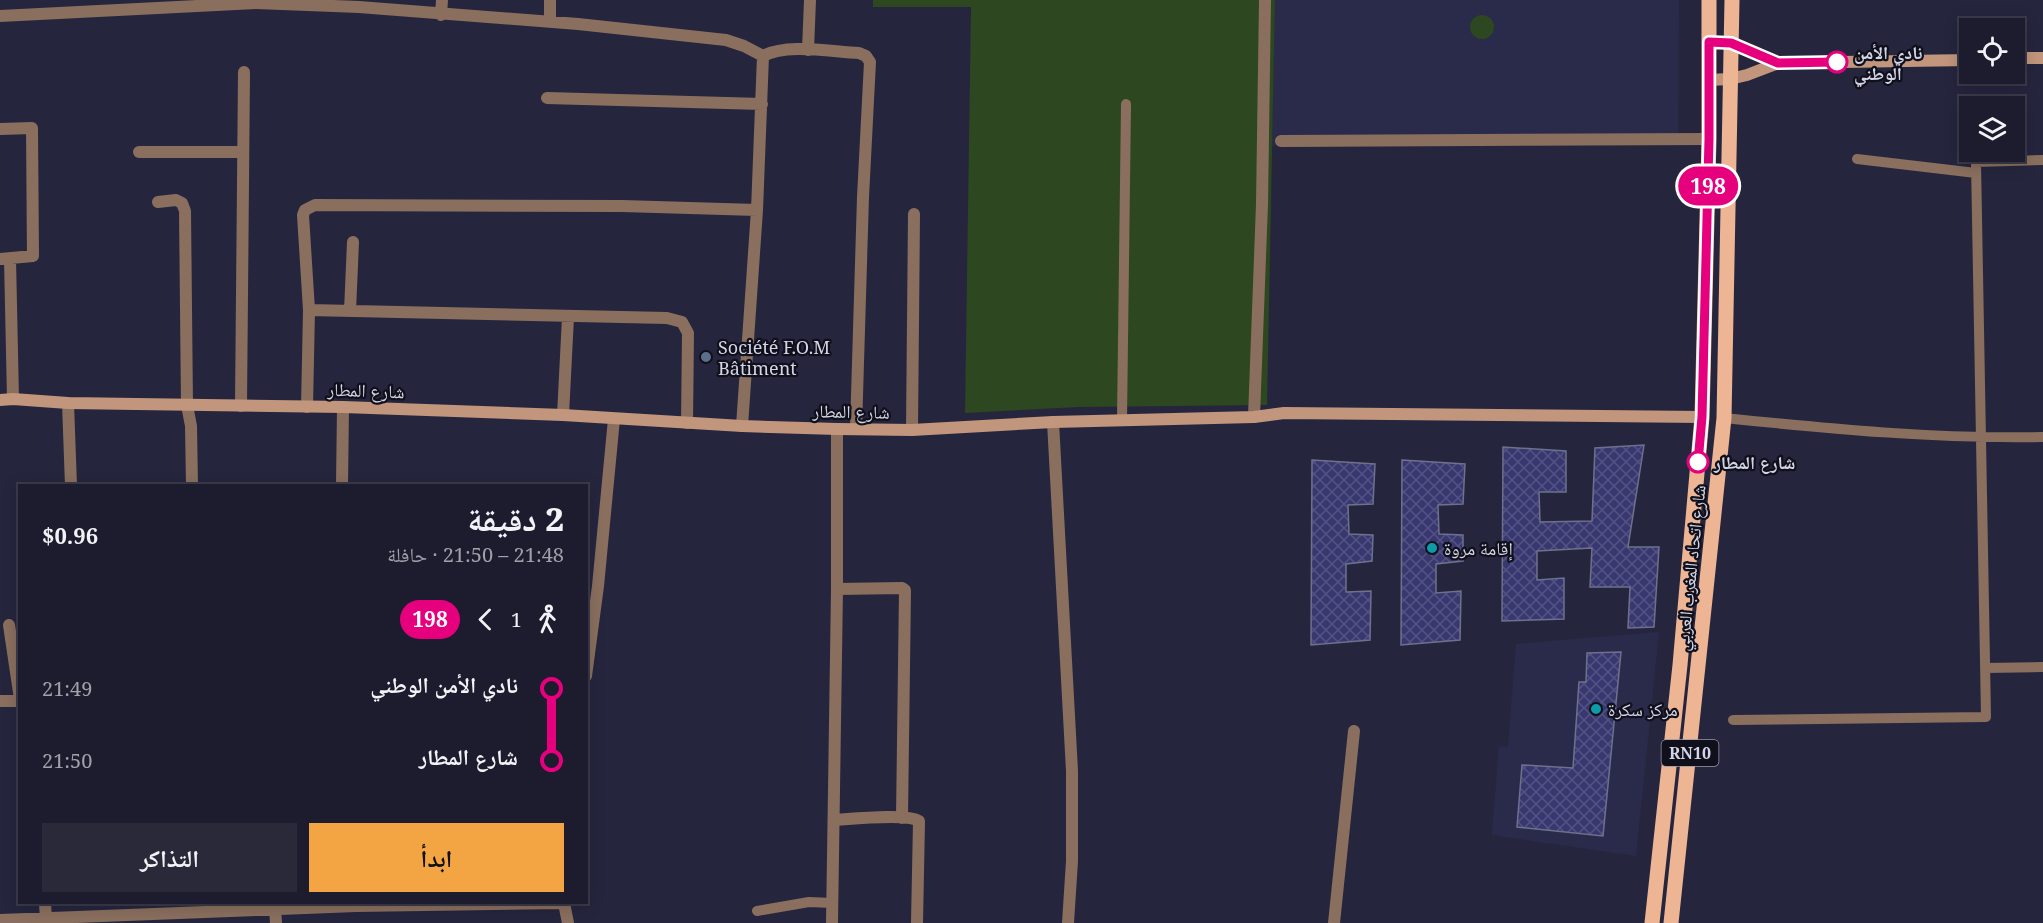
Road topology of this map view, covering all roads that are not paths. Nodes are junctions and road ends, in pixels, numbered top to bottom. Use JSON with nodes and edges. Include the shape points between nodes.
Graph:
{"nodes":[{"id":1,"x":442,"y":0,"type":"edge"},
{"id":2,"x":550,"y":0,"type":"edge"},
{"id":3,"x":810,"y":0,"type":"edge"},
{"id":4,"x":1265,"y":0,"type":"edge"},
{"id":5,"x":1709,"y":0,"type":"edge"},
{"id":6,"x":1732,"y":0,"type":"edge"},
{"id":7,"x":256,"y":2,"type":"edge"},
{"id":8,"x":359,"y":4,"type":"edge"},
{"id":9,"x":441,"y":15,"type":"junction"},
{"id":10,"x":0,"y":16,"type":"edge"},
{"id":11,"x":550,"y":22,"type":"junction"},
{"id":12,"x":1709,"y":42,"type":"junction"},
{"id":13,"x":1731,"y":43,"type":"junction"},
{"id":14,"x":808,"y":50,"type":"junction"},
{"id":15,"x":763,"y":56,"type":"junction"},
{"id":16,"x":2043,"y":57,"type":"edge"},
{"id":17,"x":2025,"y":58,"type":"edge"},
{"id":18,"x":1959,"y":60,"type":"edge"},
{"id":19,"x":1778,"y":63,"type":"junction"},
{"id":20,"x":244,"y":72,"type":"dead end"},
{"id":21,"x":1730,"y":79,"type":"junction"},
{"id":22,"x":1708,"y":80,"type":"junction"},
{"id":23,"x":547,"y":98,"type":"dead end"},
{"id":24,"x":762,"y":104,"type":"junction"},
{"id":25,"x":1126,"y":104,"type":"dead end"},
{"id":26,"x":0,"y":129,"type":"edge"},
{"id":27,"x":1709,"y":139,"type":"junction"},
{"id":28,"x":1281,"y":141,"type":"dead end"},
{"id":29,"x":139,"y":152,"type":"dead end"},
{"id":30,"x":243,"y":152,"type":"junction"},
{"id":31,"x":1857,"y":159,"type":"dead end"},
{"id":32,"x":2043,"y":160,"type":"edge"},
{"id":33,"x":1976,"y":173,"type":"junction"},
{"id":34,"x":158,"y":202,"type":"dead end"},
{"id":35,"x":757,"y":210,"type":"junction"},
{"id":36,"x":914,"y":214,"type":"dead end"},
{"id":37,"x":353,"y":242,"type":"dead end"},
{"id":38,"x":5,"y":259,"type":"edge"},
{"id":39,"x":309,"y":310,"type":"junction"},
{"id":40,"x":350,"y":311,"type":"junction"},
{"id":41,"x":568,"y":317,"type":"junction"},
{"id":42,"x":13,"y":399,"type":"junction"},
{"id":43,"x":0,"y":400,"type":"edge"},
{"id":44,"x":68,"y":403,"type":"junction"},
{"id":45,"x":187,"y":405,"type":"junction"},
{"id":46,"x":241,"y":406,"type":"junction"},
{"id":47,"x":308,"y":407,"type":"junction"},
{"id":48,"x":343,"y":407,"type":"junction"},
{"id":49,"x":563,"y":416,"type":"junction"},
{"id":50,"x":1254,"y":417,"type":"junction"},
{"id":51,"x":1702,"y":417,"type":"junction"},
{"id":52,"x":1724,"y":418,"type":"junction"},
{"id":53,"x":614,"y":419,"type":"junction"},
{"id":54,"x":1122,"y":420,"type":"junction"},
{"id":55,"x":1053,"y":422,"type":"junction"},
{"id":56,"x":687,"y":423,"type":"junction"},
{"id":57,"x":742,"y":426,"type":"junction"},
{"id":58,"x":837,"y":429,"type":"junction"},
{"id":59,"x":856,"y":429,"type":"junction"},
{"id":60,"x":912,"y":430,"type":"junction"},
{"id":61,"x":2043,"y":437,"type":"edge"},
{"id":62,"x":1982,"y":438,"type":"junction"},
{"id":63,"x":71,"y":484,"type":"edge"},
{"id":64,"x":192,"y":484,"type":"edge"},
{"id":65,"x":342,"y":484,"type":"edge"},
{"id":66,"x":592,"y":585,"type":"edge"},
{"id":67,"x":837,"y":589,"type":"junction"},
{"id":68,"x":9,"y":624,"type":"dead end"},
{"id":69,"x":588,"y":646,"type":"edge"},
{"id":70,"x":2043,"y":667,"type":"edge"},
{"id":71,"x":1985,"y":668,"type":"junction"},
{"id":72,"x":18,"y":686,"type":"edge"},
{"id":73,"x":0,"y":700,"type":"edge"},
{"id":74,"x":18,"y":700,"type":"edge"},
{"id":75,"x":1733,"y":720,"type":"dead end"},
{"id":76,"x":1354,"y":731,"type":"dead end"},
{"id":77,"x":902,"y":818,"type":"junction"},
{"id":78,"x":834,"y":820,"type":"junction"},
{"id":79,"x":832,"y":903,"type":"junction"},
{"id":80,"x":45,"y":904,"type":"edge"},
{"id":81,"x":506,"y":904,"type":"edge"},
{"id":82,"x":564,"y":904,"type":"edge"},
{"id":83,"x":275,"y":908,"type":"junction"},
{"id":84,"x":757,"y":911,"type":"dead end"},
{"id":85,"x":155,"y":913,"type":"edge"},
{"id":86,"x":46,"y":919,"type":"junction"},
{"id":87,"x":0,"y":920,"type":"edge"},
{"id":88,"x":61,"y":920,"type":"edge"},
{"id":89,"x":276,"y":923,"type":"edge"},
{"id":90,"x":568,"y":923,"type":"edge"},
{"id":91,"x":832,"y":923,"type":"edge"},
{"id":92,"x":917,"y":923,"type":"edge"},
{"id":93,"x":1068,"y":923,"type":"edge"},
{"id":94,"x":1334,"y":923,"type":"edge"},
{"id":95,"x":1652,"y":923,"type":"edge"},
{"id":96,"x":1671,"y":923,"type":"edge"}],
"edges":[{"from":1,"to":9,"type":"street"},
{"from":2,"to":11,"type":"street"},
{"from":3,"to":14,"type":"street"},
{"from":4,"to":50,"type":"street"},
{"from":5,"to":12,"type":"main road","name":"شارع اتحاد المغرب العربي","number":"RN10"},
{"from":6,"to":13,"type":"main road","name":"شارع اتحاد المغرب العربي","number":"RN10"},
{"from":7,"to":8,"type":"street"},
{"from":7,"to":10,"type":"street"},
{"from":8,"to":9,"type":"street"},
{"from":9,"to":11,"type":"street"},
{"from":11,"to":15,"type":"street","via":[[726,40]]},
{"from":12,"to":13,"type":"street"},
{"from":12,"to":22,"type":"main road","name":"شارع اتحاد المغرب العربي","number":"RN10"},
{"from":13,"to":19,"type":"street"},
{"from":13,"to":21,"type":"main road","name":"شارع اتحاد المغرب العربي","number":"RN10"},
{"from":14,"to":15,"type":"street","via":[[777,50]]},
{"from":14,"to":59,"type":"street","via":[[860,53],[870,62]]},
{"from":15,"to":24,"type":"street"},
{"from":16,"to":17,"type":"street"},
{"from":18,"to":19,"type":"street"},
{"from":19,"to":21,"type":"street"},
{"from":20,"to":30,"type":"street"},
{"from":21,"to":22,"type":"street"},
{"from":21,"to":52,"type":"main road","name":"شارع اتحاد المغرب العربي","number":"RN10"},
{"from":22,"to":27,"type":"main road","name":"شارع اتحاد المغرب العربي","number":"RN10"},
{"from":23,"to":24,"type":"street"},
{"from":24,"to":35,"type":"street"},
{"from":25,"to":54,"type":"lane"},
{"from":26,"to":38,"type":"street","via":[[32,128],[33,256]]},
{"from":27,"to":28,"type":"street"},
{"from":27,"to":51,"type":"main road","name":"شارع اتحاد المغرب العربي","number":"RN10"},
{"from":29,"to":30,"type":"street"},
{"from":30,"to":46,"type":"street"},
{"from":31,"to":33,"type":"lane"},
{"from":32,"to":33,"type":"lane","via":[[1976,162]]},
{"from":33,"to":62,"type":"lane"},
{"from":34,"to":45,"type":"street","via":[[176,200],[185,211]]},
{"from":35,"to":39,"type":"street","via":[[315,205],[303,215]]},
{"from":35,"to":57,"type":"street"},
{"from":36,"to":60,"type":"street"},
{"from":37,"to":40,"type":"street"},
{"from":38,"to":42,"type":"street"},
{"from":39,"to":40,"type":"street"},
{"from":39,"to":47,"type":"street"},
{"from":40,"to":41,"type":"street"},
{"from":41,"to":49,"type":"street"},
{"from":41,"to":56,"type":"street","via":[[667,318],[682,322],[688,340]]},
{"from":42,"to":43,"type":"street","name":"شارع المطار"},
{"from":42,"to":44,"type":"street","name":"شارع المطار"},
{"from":44,"to":45,"type":"street","name":"شارع المطار"},
{"from":44,"to":63,"type":"street"},
{"from":45,"to":46,"type":"street","name":"شارع المطار"},
{"from":45,"to":64,"type":"street"},
{"from":46,"to":47,"type":"street","name":"شارع المطار"},
{"from":47,"to":48,"type":"street","name":"شارع المطار"},
{"from":48,"to":49,"type":"street","name":"شارع المطار"},
{"from":48,"to":65,"type":"street"},
{"from":49,"to":53,"type":"street","name":"شارع المطار"},
{"from":50,"to":51,"type":"street","name":"شارع المطار","via":[[1284,413]]},
{"from":50,"to":54,"type":"street","name":"شارع المطار"},
{"from":51,"to":95,"type":"main road","name":"شارع اتحاد المغرب العربي","number":"RN10"},
{"from":52,"to":62,"type":"lane"},
{"from":52,"to":96,"type":"main road","name":"شارع اتحاد المغرب العربي","number":"RN10"},
{"from":53,"to":56,"type":"street","name":"شارع المطار"},
{"from":53,"to":66,"type":"street"},
{"from":54,"to":55,"type":"street","name":"شارع المطار"},
{"from":55,"to":60,"type":"street","name":"شارع المطار"},
{"from":55,"to":93,"type":"street","via":[[1072,771]]},
{"from":56,"to":57,"type":"street","name":"شارع المطار"},
{"from":57,"to":58,"type":"street","name":"شارع المطار"},
{"from":58,"to":59,"type":"street","name":"شارع المطار"},
{"from":58,"to":67,"type":"street"},
{"from":59,"to":60,"type":"street","name":"شارع المطار"},
{"from":61,"to":62,"type":"lane"},
{"from":62,"to":71,"type":"lane"},
{"from":66,"to":69,"type":"street"},
{"from":67,"to":77,"type":"street","via":[[905,590]]},
{"from":67,"to":78,"type":"street"},
{"from":68,"to":72,"type":"street"},
{"from":70,"to":71,"type":"lane"},
{"from":71,"to":75,"type":"lane","via":[[1986,717]]},
{"from":73,"to":74,"type":"street"},
{"from":76,"to":94,"type":"street"},
{"from":77,"to":78,"type":"street"},
{"from":77,"to":92,"type":"street","via":[[919,820]]},
{"from":78,"to":79,"type":"street"},
{"from":79,"to":84,"type":"lane","via":[[809,902]]},
{"from":79,"to":91,"type":"street"},
{"from":80,"to":86,"type":"street"},
{"from":81,"to":83,"type":"street"},
{"from":82,"to":90,"type":"street"},
{"from":83,"to":85,"type":"street"},
{"from":83,"to":89,"type":"street"},
{"from":85,"to":88,"type":"street"},
{"from":86,"to":87,"type":"street"},
{"from":86,"to":88,"type":"street"}]}
